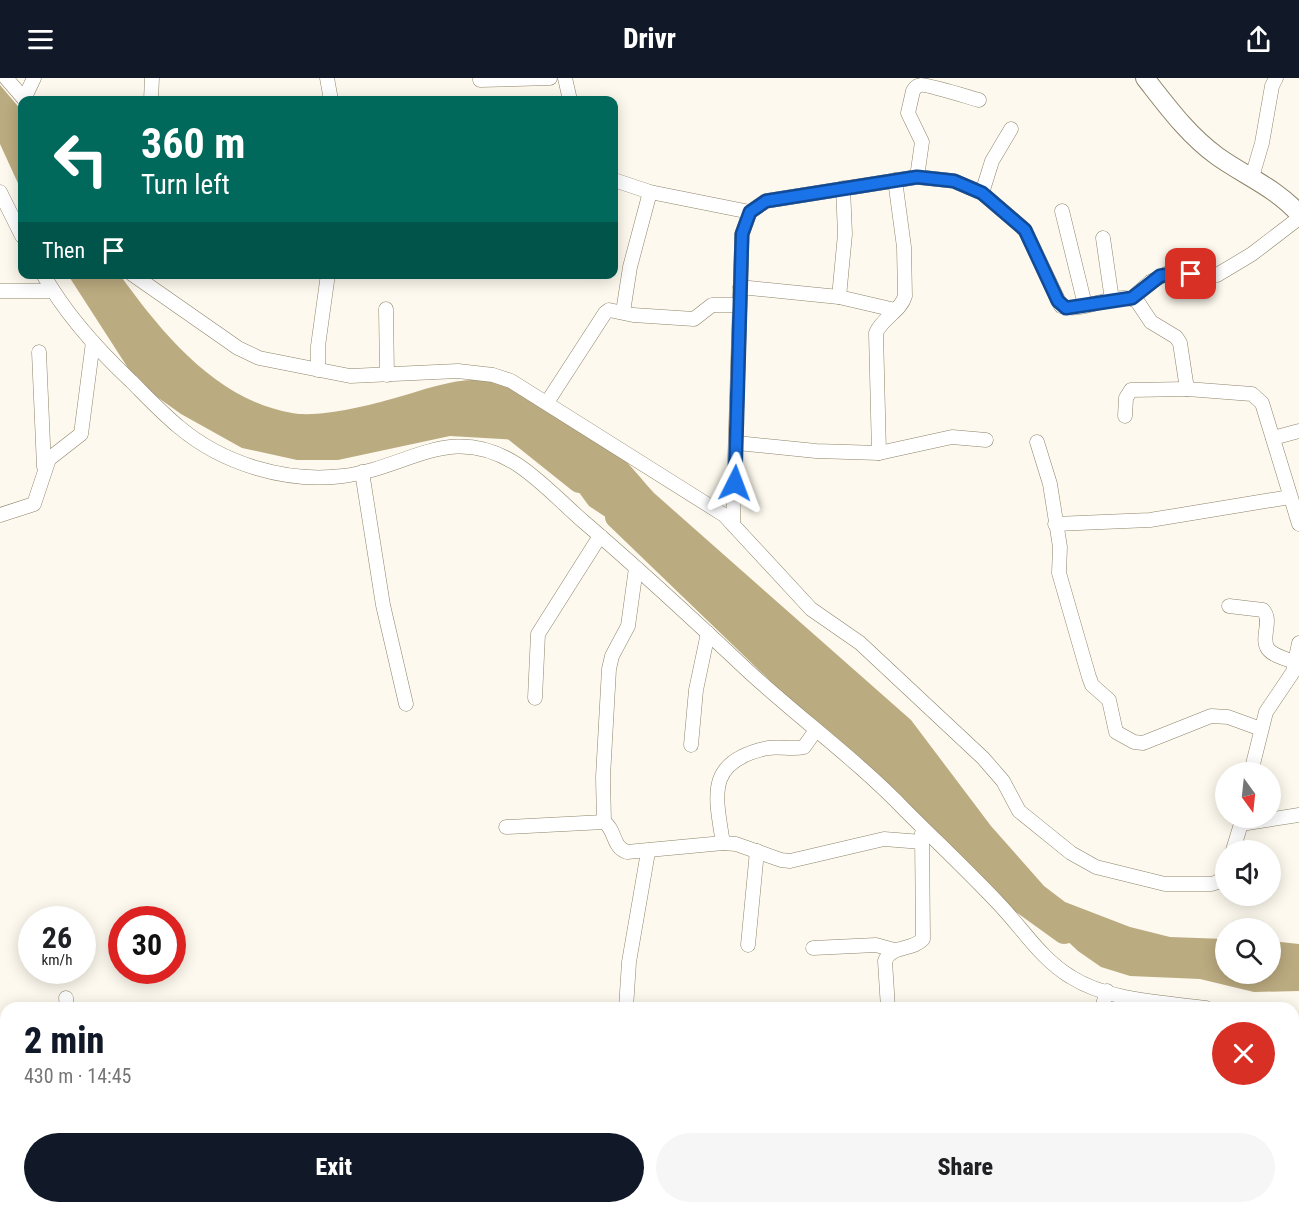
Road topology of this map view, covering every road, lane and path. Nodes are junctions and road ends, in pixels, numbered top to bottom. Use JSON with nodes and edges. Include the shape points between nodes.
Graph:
{"nodes":[{"id":1,"x":6,"y":78,"type":"edge"},
{"id":2,"x":34,"y":78,"type":"edge"},
{"id":3,"x":152,"y":78,"type":"edge"},
{"id":4,"x":327,"y":78,"type":"edge"},
{"id":5,"x":550,"y":78,"type":"edge"},
{"id":6,"x":565,"y":78,"type":"edge"},
{"id":7,"x":1145,"y":78,"type":"edge"},
{"id":8,"x":1276,"y":78,"type":"edge"},
{"id":9,"x":480,"y":80,"type":"dead end"},
{"id":10,"x":21,"y":96,"type":"edge"},
{"id":11,"x":26,"y":96,"type":"edge"},
{"id":12,"x":152,"y":96,"type":"edge"},
{"id":13,"x":331,"y":96,"type":"edge"},
{"id":14,"x":569,"y":96,"type":"edge"},
{"id":15,"x":978,"y":99,"type":"dead end"},
{"id":16,"x":1011,"y":129,"type":"dead end"},
{"id":17,"x":917,"y":177,"type":"junction"},
{"id":18,"x":1252,"y":177,"type":"junction"},
{"id":19,"x":896,"y":180,"type":"junction"},
{"id":20,"x":618,"y":181,"type":"edge"},
{"id":21,"x":843,"y":188,"type":"junction"},
{"id":22,"x":0,"y":192,"type":"edge"},
{"id":23,"x":650,"y":192,"type":"junction"},
{"id":24,"x":982,"y":193,"type":"junction"},
{"id":25,"x":750,"y":212,"type":"junction"},
{"id":26,"x":1062,"y":212,"type":"dead end"},
{"id":27,"x":1299,"y":216,"type":"edge"},
{"id":28,"x":18,"y":228,"type":"edge"},
{"id":29,"x":1102,"y":238,"type":"dead end"},
{"id":30,"x":46,"y":279,"type":"edge"},
{"id":31,"x":139,"y":279,"type":"edge"},
{"id":32,"x":326,"y":279,"type":"edge"},
{"id":33,"x":740,"y":287,"type":"junction"},
{"id":34,"x":0,"y":291,"type":"edge"},
{"id":35,"x":52,"y":291,"type":"junction"},
{"id":36,"x":839,"y":297,"type":"junction"},
{"id":37,"x":1132,"y":298,"type":"junction"},
{"id":38,"x":1112,"y":300,"type":"junction"},
{"id":39,"x":739,"y":305,"type":"junction"},
{"id":40,"x":1085,"y":305,"type":"junction"},
{"id":41,"x":386,"y":309,"type":"dead end"},
{"id":42,"x":895,"y":310,"type":"junction"},
{"id":43,"x":624,"y":312,"type":"junction"},
{"id":44,"x":93,"y":342,"type":"junction"},
{"id":45,"x":39,"y":352,"type":"dead end"},
{"id":46,"x":318,"y":370,"type":"junction"},
{"id":47,"x":387,"y":375,"type":"junction"},
{"id":48,"x":1187,"y":389,"type":"junction"},
{"id":49,"x":548,"y":401,"type":"junction"},
{"id":50,"x":1125,"y":416,"type":"dead end"},
{"id":51,"x":1299,"y":431,"type":"edge"},
{"id":52,"x":1273,"y":438,"type":"junction"},
{"id":53,"x":986,"y":440,"type":"dead end"},
{"id":54,"x":1037,"y":442,"type":"dead end"},
{"id":55,"x":736,"y":443,"type":"junction"},
{"id":56,"x":879,"y":453,"type":"junction"},
{"id":57,"x":44,"y":466,"type":"junction"},
{"id":58,"x":362,"y":472,"type":"junction"},
{"id":59,"x":1290,"y":497,"type":"junction"},
{"id":60,"x":0,"y":515,"type":"edge"},
{"id":61,"x":733,"y":524,"type":"junction"},
{"id":62,"x":1055,"y":524,"type":"junction"},
{"id":63,"x":1299,"y":524,"type":"edge"},
{"id":64,"x":600,"y":536,"type":"junction"},
{"id":65,"x":636,"y":568,"type":"junction"},
{"id":66,"x":1229,"y":606,"type":"dead end"},
{"id":67,"x":708,"y":633,"type":"junction"},
{"id":68,"x":1299,"y":643,"type":"edge"},
{"id":69,"x":1295,"y":663,"type":"junction"},
{"id":70,"x":535,"y":698,"type":"dead end"},
{"id":71,"x":406,"y":704,"type":"dead end"},
{"id":72,"x":1261,"y":729,"type":"junction"},
{"id":73,"x":816,"y":730,"type":"junction"},
{"id":74,"x":691,"y":745,"type":"dead end"},
{"id":75,"x":1253,"y":762,"type":"edge"},
{"id":76,"x":1299,"y":815,"type":"edge"},
{"id":77,"x":1281,"y":817,"type":"edge"},
{"id":78,"x":604,"y":822,"type":"junction"},
{"id":79,"x":506,"y":826,"type":"dead end"},
{"id":80,"x":922,"y":835,"type":"junction"},
{"id":81,"x":723,"y":843,"type":"junction"},
{"id":82,"x":757,"y":851,"type":"junction"},
{"id":83,"x":648,"y":852,"type":"junction"},
{"id":84,"x":1215,"y":883,"type":"edge"},
{"id":85,"x":748,"y":945,"type":"dead end"},
{"id":86,"x":813,"y":948,"type":"dead end"},
{"id":87,"x":894,"y":950,"type":"junction"},
{"id":88,"x":1107,"y":991,"type":"junction"},
{"id":89,"x":626,"y":1002,"type":"edge"},
{"id":90,"x":888,"y":1002,"type":"edge"},
{"id":91,"x":1104,"y":1002,"type":"edge"},
{"id":92,"x":1163,"y":1002,"type":"edge"}],
"edges":[{"from":1,"to":10,"type":"street"},
{"from":2,"to":11,"type":"street"},
{"from":3,"to":12,"type":"street"},
{"from":4,"to":13,"type":"street"},
{"from":5,"to":9,"type":"street"},
{"from":6,"to":14,"type":"street"},
{"from":7,"to":18,"type":"street","via":[[1203,145]]},
{"from":8,"to":18,"type":"street"},
{"from":15,"to":17,"type":"street","via":[[928,85],[913,91],[908,113],[922,142]]},
{"from":16,"to":24,"type":"street","via":[[992,161]]},
{"from":17,"to":19,"type":"street"},
{"from":17,"to":24,"type":"street","via":[[954,181]]},
{"from":18,"to":27,"type":"street","via":[[1279,193]]},
{"from":19,"to":21,"type":"street"},
{"from":19,"to":42,"type":"street","via":[[905,296]]},
{"from":20,"to":23,"type":"street"},
{"from":21,"to":25,"type":"street","via":[[766,201]]},
{"from":21,"to":36,"type":"street","via":[[845,234]]},
{"from":22,"to":28,"type":"street"},
{"from":23,"to":25,"type":"street"},
{"from":23,"to":43,"type":"street","via":[[630,267]]},
{"from":24,"to":40,"type":"street","via":[[1025,230],[1061,306]]},
{"from":25,"to":33,"type":"street","via":[[742,234]]},
{"from":26,"to":40,"type":"street"},
{"from":27,"to":37,"type":"street","via":[[1252,254],[1217,275],[1168,273]]},
{"from":29,"to":38,"type":"street"},
{"from":30,"to":35,"type":"street"},
{"from":31,"to":46,"type":"street","via":[[247,354]]},
{"from":32,"to":46,"type":"street"},
{"from":33,"to":36,"type":"street"},
{"from":33,"to":39,"type":"street"},
{"from":34,"to":35,"type":"street"},
{"from":35,"to":44,"type":"street"},
{"from":36,"to":42,"type":"street"},
{"from":37,"to":38,"type":"street"},
{"from":37,"to":48,"type":"street","via":[[1151,322],[1180,343]]},
{"from":38,"to":40,"type":"street"},
{"from":39,"to":43,"type":"street","via":[[712,305],[694,319]]},
{"from":39,"to":55,"type":"street"},
{"from":41,"to":47,"type":"street"},
{"from":42,"to":56,"type":"street","via":[[879,326],[875,339]]},
{"from":43,"to":49,"type":"street","via":[[605,313]]},
{"from":44,"to":57,"type":"street","via":[[81,434]]},
{"from":44,"to":58,"type":"street","via":[[180,428],[226,456],[290,476],[340,477]]},
{"from":45,"to":57,"type":"street"},
{"from":46,"to":47,"type":"street","via":[[350,376]]},
{"from":47,"to":49,"type":"street","via":[[478,372],[511,381]]},
{"from":48,"to":50,"type":"street","via":[[1131,390],[1126,398]]},
{"from":48,"to":52,"type":"street","via":[[1252,394],[1262,404]]},
{"from":49,"to":61,"type":"street"},
{"from":51,"to":52,"type":"street"},
{"from":52,"to":59,"type":"street"},
{"from":53,"to":56,"type":"street","via":[[952,437]]},
{"from":54,"to":62,"type":"street","via":[[1046,466]]},
{"from":55,"to":56,"type":"street"},
{"from":55,"to":61,"type":"street"},
{"from":57,"to":60,"type":"street","via":[[34,504]]},
{"from":58,"to":64,"type":"street","via":[[438,448],[488,450],[531,475]]},
{"from":58,"to":71,"type":"street","via":[[383,605]]},
{"from":59,"to":62,"type":"street","via":[[1150,520]]},
{"from":59,"to":63,"type":"street"},
{"from":61,"to":84,"type":"street","via":[[811,609],[860,643],[983,758],[1003,781],[1019,811],[1071,854],[1096,867],[1165,884]]},
{"from":62,"to":72,"type":"street","via":[[1060,547],[1059,573],[1089,677],[1108,700],[1116,732],[1134,742],[1143,742],[1211,716]]},
{"from":64,"to":65,"type":"street"},
{"from":64,"to":70,"type":"street","via":[[538,634]]},
{"from":65,"to":67,"type":"street"},
{"from":65,"to":78,"type":"street","via":[[628,626],[609,669]]},
{"from":66,"to":69,"type":"street","via":[[1263,610],[1267,619],[1267,647]]},
{"from":67,"to":73,"type":"street"},
{"from":67,"to":74,"type":"street","via":[[696,690]]},
{"from":68,"to":69,"type":"street"},
{"from":69,"to":72,"type":"street","via":[[1288,681],[1266,712]]},
{"from":72,"to":75,"type":"street"},
{"from":73,"to":80,"type":"street","via":[[883,787]]},
{"from":73,"to":81,"type":"street","via":[[804,747],[768,748],[737,759],[722,772],[716,801]]},
{"from":76,"to":77,"type":"street"},
{"from":78,"to":79,"type":"street"},
{"from":78,"to":83,"type":"street","via":[[620,850]]},
{"from":80,"to":82,"type":"street","via":[[884,839],[790,861]]},
{"from":80,"to":87,"type":"street","via":[[923,939]]},
{"from":80,"to":88,"type":"street","via":[[999,903],[1055,966],[1080,982]]},
{"from":81,"to":82,"type":"street"},
{"from":81,"to":83,"type":"street"},
{"from":82,"to":85,"type":"street"},
{"from":83,"to":89,"type":"street","via":[[629,962]]},
{"from":86,"to":87,"type":"street","via":[[876,945]]},
{"from":87,"to":90,"type":"street","via":[[885,961]]},
{"from":88,"to":91,"type":"street"},
{"from":88,"to":92,"type":"street"}]}
